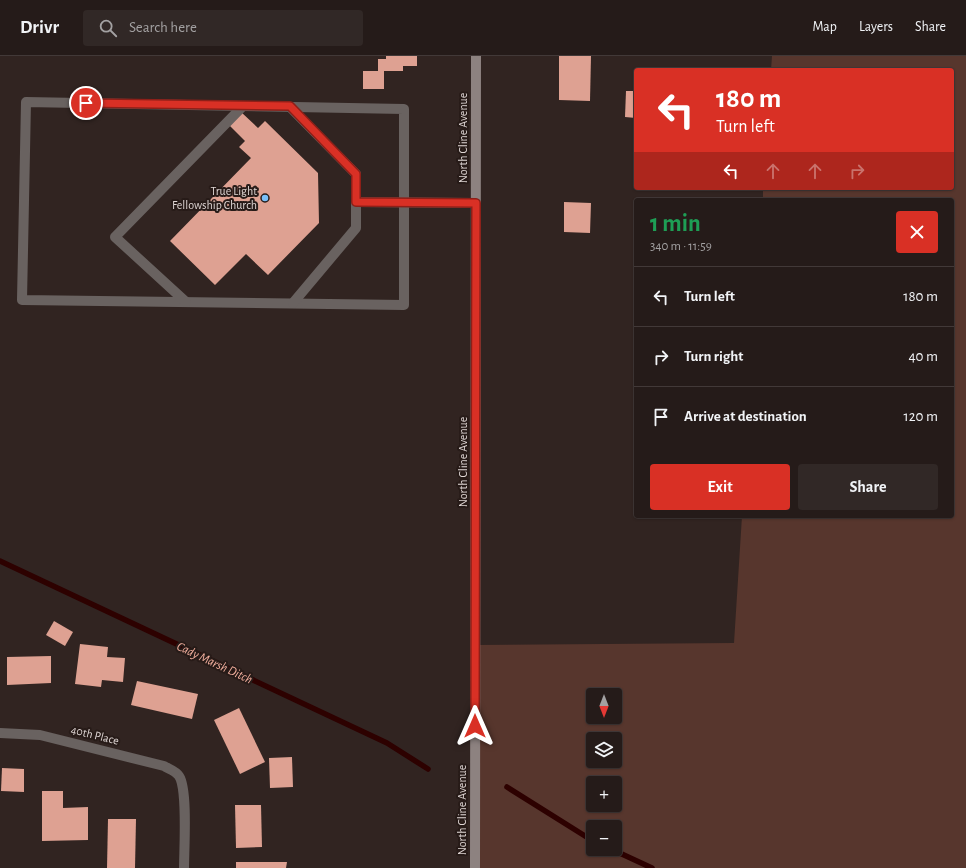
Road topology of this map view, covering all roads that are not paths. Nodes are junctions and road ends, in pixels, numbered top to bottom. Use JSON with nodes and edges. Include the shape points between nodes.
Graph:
{"nodes":[{"id":1,"x":476,"y":56,"type":"edge"},
{"id":2,"x":243,"y":106,"type":"junction"},
{"id":3,"x":290,"y":106,"type":"junction"},
{"id":4,"x":356,"y":202,"type":"junction"},
{"id":5,"x":404,"y":202,"type":"junction"},
{"id":6,"x":476,"y":203,"type":"junction"},
{"id":7,"x":186,"y":302,"type":"junction"},
{"id":8,"x":293,"y":303,"type":"junction"},
{"id":9,"x":0,"y":733,"type":"edge"},
{"id":10,"x":184,"y":868,"type":"edge"},
{"id":11,"x":475,"y":868,"type":"edge"}],
"edges":[{"from":1,"to":6,"type":"street","name":"North Cline Avenue"},
{"from":2,"to":3,"type":"street"},
{"from":2,"to":7,"type":"street","via":[[114,237]]},
{"from":2,"to":7,"type":"street","via":[[26,102],[22,300]]},
{"from":3,"to":4,"type":"street","via":[[356,174]]},
{"from":3,"to":5,"type":"street","via":[[404,109]]},
{"from":4,"to":5,"type":"street"},
{"from":4,"to":8,"type":"street","via":[[356,228]]},
{"from":5,"to":6,"type":"street"},
{"from":5,"to":8,"type":"street","via":[[404,305]]},
{"from":6,"to":11,"type":"street","name":"North Cline Avenue"},
{"from":7,"to":8,"type":"street"},
{"from":9,"to":10,"type":"street","name":"40th Place","via":[[40,735],[173,770],[180,776],[184,795]]}]}
